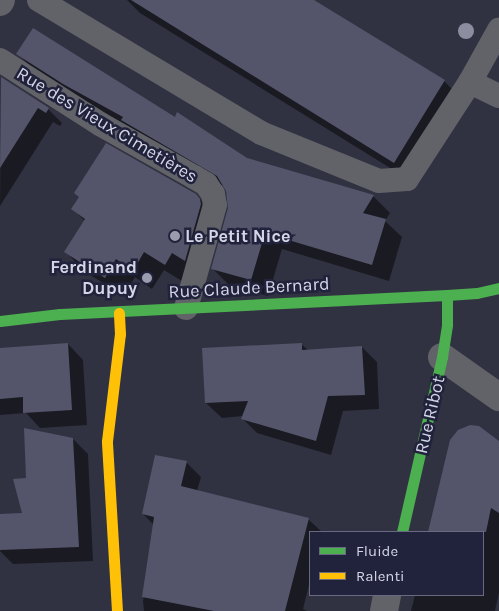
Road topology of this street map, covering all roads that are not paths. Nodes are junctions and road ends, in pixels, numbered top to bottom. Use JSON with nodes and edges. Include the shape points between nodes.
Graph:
{"nodes":[{"id":1,"x":39,"y":0,"type":"edge"},
{"id":2,"x":499,"y":30,"type":"edge"},
{"id":3,"x":0,"y":60,"type":"edge"},
{"id":4,"x":470,"y":82,"type":"junction"},
{"id":5,"x":499,"y":96,"type":"edge"},
{"id":6,"x":499,"y":288,"type":"edge"},
{"id":7,"x":447,"y":295,"type":"junction"},
{"id":8,"x":186,"y":308,"type":"junction"},
{"id":9,"x":119,"y":313,"type":"junction"},
{"id":10,"x":0,"y":321,"type":"edge"},
{"id":11,"x":442,"y":357,"type":"junction"},
{"id":12,"x":499,"y":397,"type":"edge"},
{"id":13,"x":402,"y":531,"type":"edge"},
{"id":14,"x":387,"y":596,"type":"edge"},
{"id":15,"x":117,"y":611,"type":"edge"},
{"id":16,"x":384,"y":611,"type":"edge"}],
"edges":[{"from":1,"to":4,"type":"lane","via":[[261,133],[379,181],[407,180]]},
{"from":2,"to":4,"type":"lane"},
{"from":3,"to":8,"type":"lane","name":"Rue des Vieux Cimetières","via":[[100,124],[206,184],[215,205]]},
{"from":4,"to":5,"type":"lane"},
{"from":6,"to":7,"type":"street","name":"Rue Claude Bernard"},
{"from":7,"to":8,"type":"street","name":"Rue Claude Bernard"},
{"from":7,"to":11,"type":"street","name":"Rue Ribot"},
{"from":8,"to":9,"type":"street","name":"Rue Claude Bernard"},
{"from":9,"to":10,"type":"street","name":"Rue Claude Bernard","via":[[60,314]]},
{"from":9,"to":15,"type":"street","via":[[120,334],[107,441]]},
{"from":11,"to":12,"type":"street"},
{"from":11,"to":13,"type":"street","name":"Rue Ribot"},
{"from":14,"to":16,"type":"street"}]}
